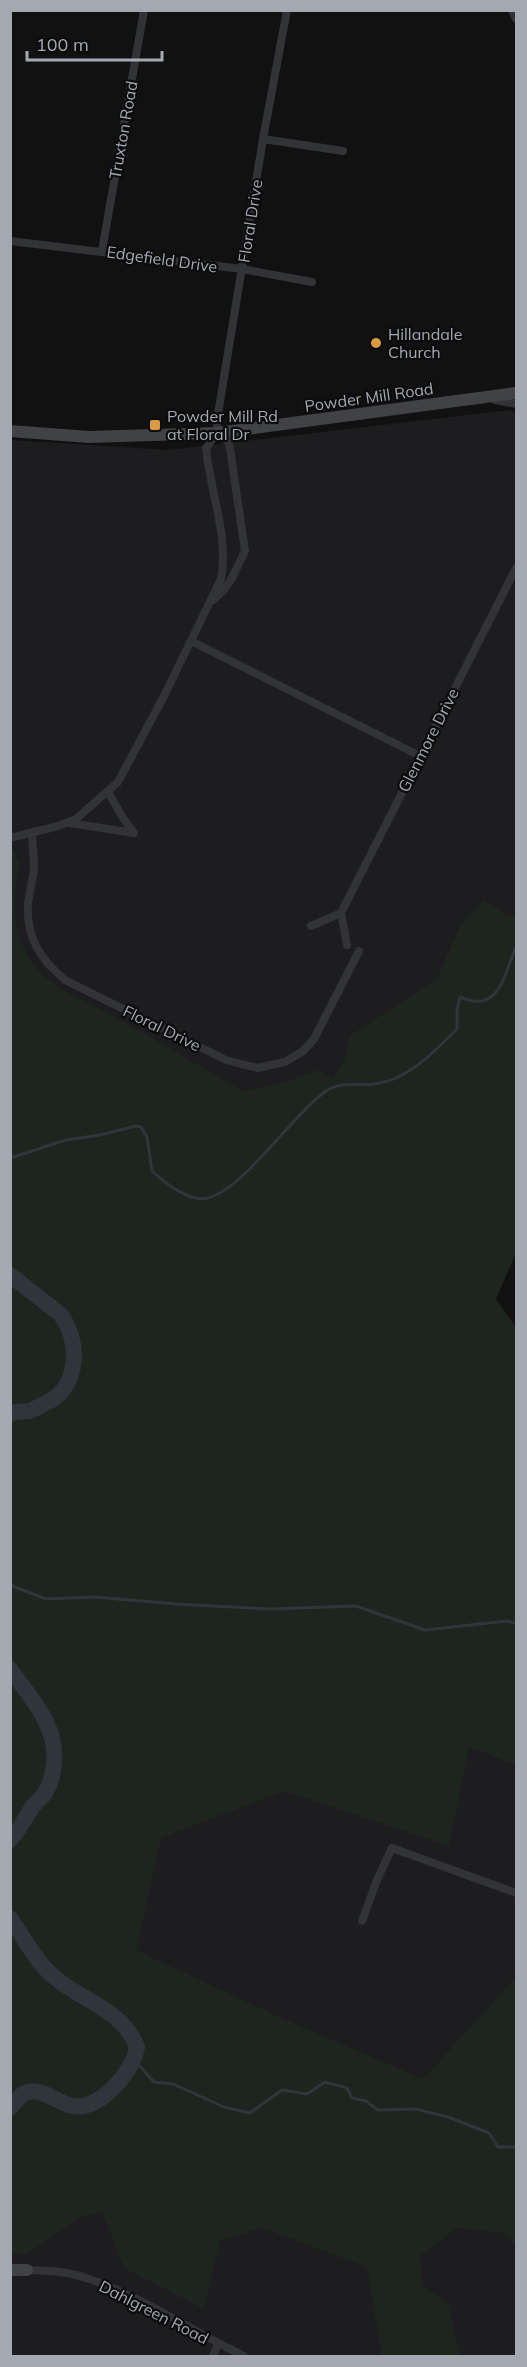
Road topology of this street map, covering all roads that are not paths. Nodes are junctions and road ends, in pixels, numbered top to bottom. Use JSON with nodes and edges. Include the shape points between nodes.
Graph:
{"nodes":[{"id":1,"x":144,"y":10,"type":"edge"},
{"id":2,"x":287,"y":10,"type":"edge"},
{"id":3,"x":512,"y":10,"type":"edge"},
{"id":4,"x":516,"y":19,"type":"edge"},
{"id":5,"x":263,"y":139,"type":"junction"},
{"id":6,"x":343,"y":151,"type":"dead end"},
{"id":7,"x":10,"y":241,"type":"edge"},
{"id":8,"x":102,"y":250,"type":"junction"},
{"id":9,"x":242,"y":269,"type":"junction"},
{"id":10,"x":312,"y":282,"type":"dead end"},
{"id":11,"x":516,"y":393,"type":"edge"},
{"id":12,"x":477,"y":398,"type":"junction"},
{"id":13,"x":516,"y":404,"type":"edge"},
{"id":14,"x":10,"y":431,"type":"edge"},
{"id":15,"x":217,"y":433,"type":"junction"},
{"id":16,"x":516,"y":568,"type":"edge"},
{"id":17,"x":211,"y":601,"type":"junction"},
{"id":18,"x":191,"y":641,"type":"junction"},
{"id":19,"x":420,"y":756,"type":"junction"},
{"id":20,"x":108,"y":792,"type":"junction"},
{"id":21,"x":66,"y":823,"type":"junction"},
{"id":22,"x":32,"y":833,"type":"junction"},
{"id":23,"x":10,"y":838,"type":"edge"},
{"id":24,"x":341,"y":913,"type":"junction"},
{"id":25,"x":311,"y":926,"type":"dead end"},
{"id":26,"x":347,"y":945,"type":"dead end"},
{"id":27,"x":359,"y":951,"type":"dead end"},
{"id":28,"x":516,"y":1893,"type":"edge"},
{"id":29,"x":362,"y":1921,"type":"dead end"},
{"id":30,"x":10,"y":2270,"type":"edge"},
{"id":31,"x":27,"y":2270,"type":"joint"},
{"id":32,"x":218,"y":2344,"type":"junction"},
{"id":33,"x":213,"y":2356,"type":"edge"},
{"id":34,"x":244,"y":2356,"type":"edge"}],
"edges":[{"from":1,"to":8,"type":"street","name":"Truxton Road"},
{"from":2,"to":5,"type":"street","name":"Floral Drive"},
{"from":3,"to":4,"type":"street"},
{"from":5,"to":6,"type":"street"},
{"from":5,"to":9,"type":"street","name":"Floral Drive"},
{"from":7,"to":8,"type":"street","name":"Edgefield Drive"},
{"from":8,"to":9,"type":"street","name":"Edgefield Drive"},
{"from":9,"to":10,"type":"street","name":"Edgefield Drive"},
{"from":9,"to":15,"type":"street","name":"Floral Drive"},
{"from":11,"to":12,"type":"main road","name":"Powder Mill Road"},
{"from":12,"to":13,"type":"street"},
{"from":12,"to":15,"type":"main road","name":"Powder Mill Road"},
{"from":14,"to":15,"type":"main road","name":"Powder Mill Road","via":[[89,437]]},
{"from":15,"to":17,"type":"street","name":"Floral Drive","via":[[206,448],[223,566]]},
{"from":15,"to":17,"type":"street","name":"Floral Drive","via":[[229,442],[245,551],[231,580]]},
{"from":16,"to":19,"type":"street","name":"Glenmore Drive"},
{"from":17,"to":18,"type":"street","name":"Floral Drive"},
{"from":18,"to":19,"type":"street"},
{"from":18,"to":20,"type":"street","name":"Floral Drive","via":[[118,782]]},
{"from":19,"to":24,"type":"street","name":"Glenmore Drive"},
{"from":20,"to":21,"type":"street","name":"Floral Drive"},
{"from":20,"to":21,"type":"street","via":[[134,833]]},
{"from":21,"to":22,"type":"street","name":"Floral Drive"},
{"from":22,"to":23,"type":"street","name":"Floral Drive"},
{"from":22,"to":27,"type":"street","name":"Floral Drive","via":[[34,867],[29,927],[33,944],[45,961],[65,980],[226,1060],[257,1068],[285,1062],[303,1051],[314,1039]]},
{"from":24,"to":25,"type":"street"},
{"from":24,"to":26,"type":"street"},
{"from":28,"to":29,"type":"street","via":[[392,1848]]},
{"from":30,"to":31,"type":"main road"},
{"from":31,"to":32,"type":"street","name":"Dahlgreen Road","via":[[85,2277],[126,2294]]},
{"from":32,"to":33,"type":"street"},
{"from":32,"to":34,"type":"street","name":"Dahlgreen Road"}]}
